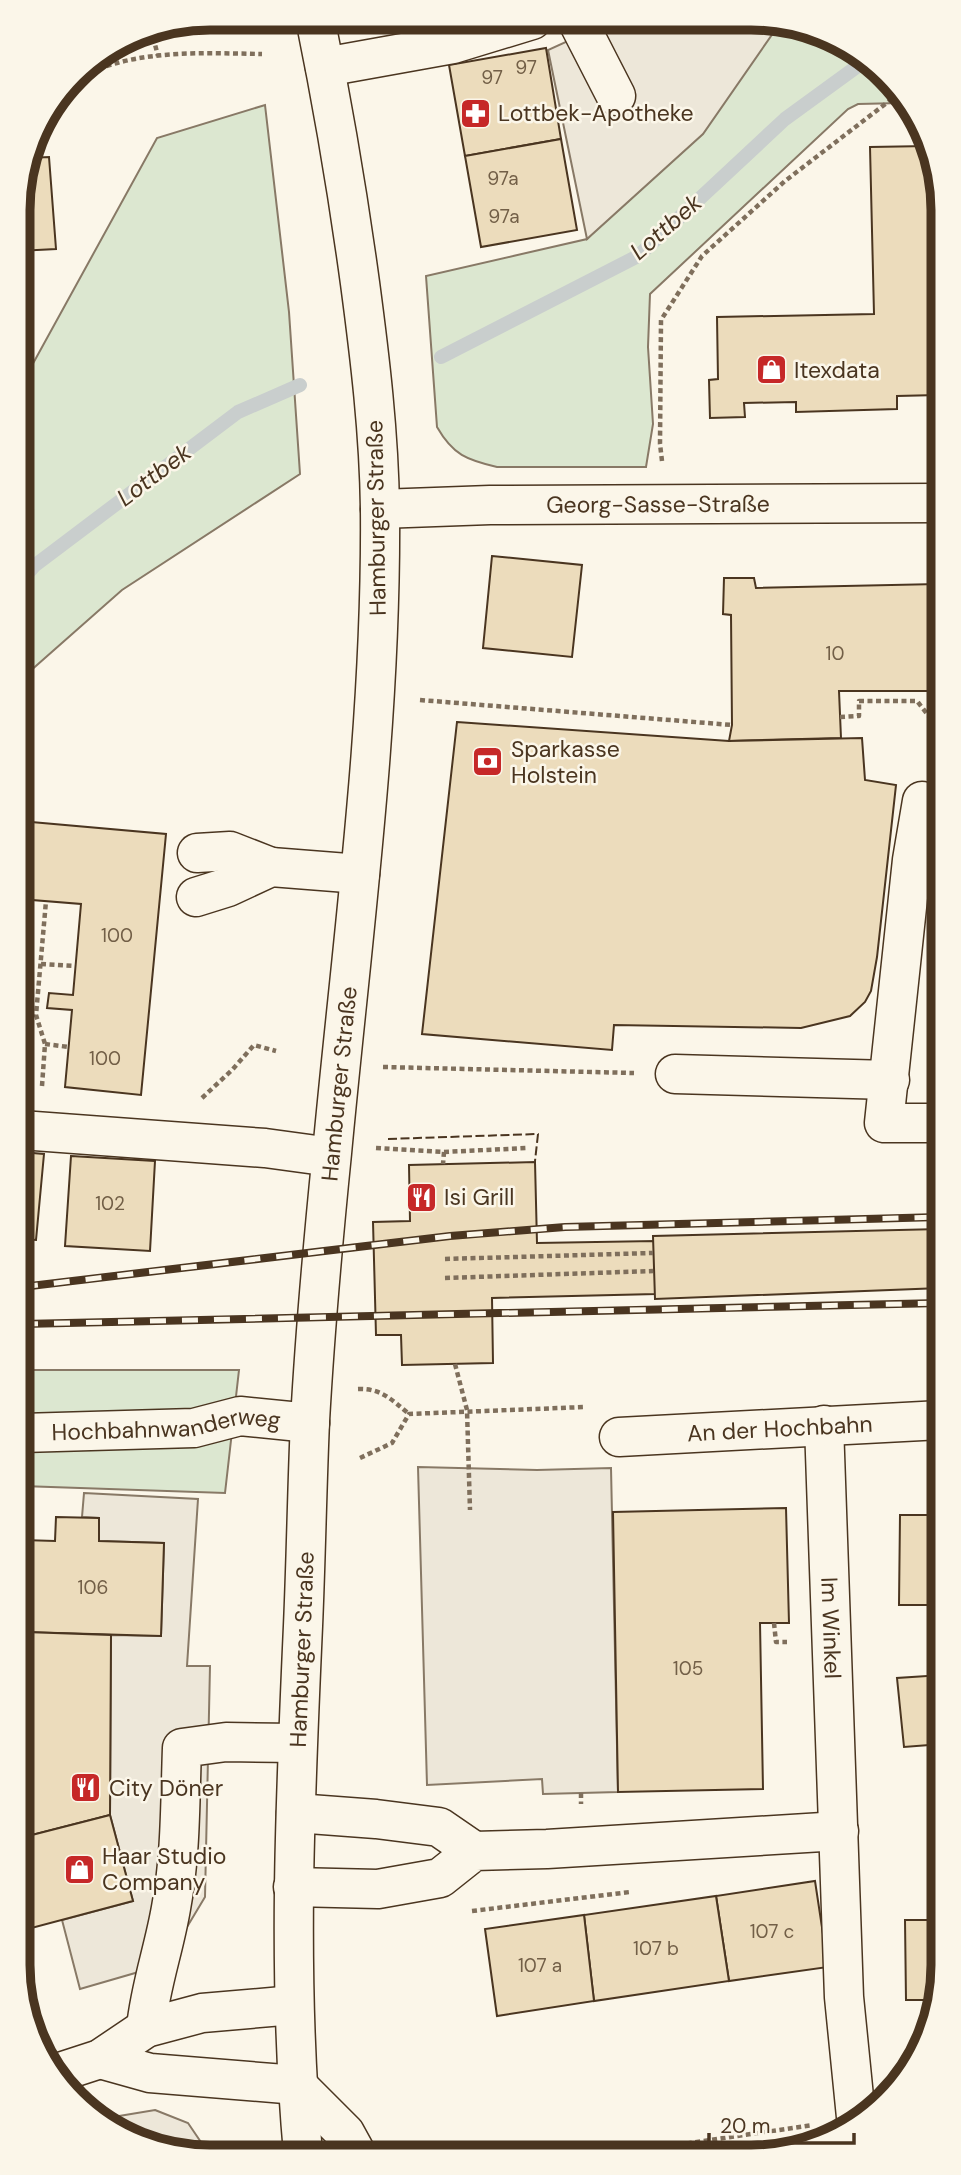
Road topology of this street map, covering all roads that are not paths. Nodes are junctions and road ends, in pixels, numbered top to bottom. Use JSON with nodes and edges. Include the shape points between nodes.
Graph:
{"nodes":[{"id":1,"x":317,"y":30,"type":"edge"},
{"id":2,"x":499,"y":30,"type":"edge"},
{"id":3,"x":582,"y":30,"type":"edge"},
{"id":4,"x":325,"y":67,"type":"junction"},
{"id":5,"x":616,"y":96,"type":"dead end"},
{"id":6,"x":931,"y":503,"type":"edge"},
{"id":7,"x":380,"y":509,"type":"junction"},
{"id":8,"x":922,"y":801,"type":"dead end"},
{"id":9,"x":197,"y":853,"type":"dead end"},
{"id":10,"x":271,"y":867,"type":"junction"},
{"id":11,"x":360,"y":874,"type":"junction"},
{"id":12,"x":195,"y":897,"type":"dead end"},
{"id":13,"x":675,"y":1074,"type":"road end"},
{"id":14,"x":890,"y":1080,"type":"junction"},
{"id":15,"x":931,"y":1123,"type":"edge"},
{"id":16,"x":30,"y":1131,"type":"edge"},
{"id":17,"x":331,"y":1157,"type":"junction"},
{"id":18,"x":931,"y":1420,"type":"edge"},
{"id":19,"x":310,"y":1423,"type":"junction"},
{"id":20,"x":824,"y":1425,"type":"junction"},
{"id":21,"x":30,"y":1433,"type":"edge"},
{"id":22,"x":619,"y":1437,"type":"dead end"},
{"id":23,"x":297,"y":1743,"type":"junction"},
{"id":24,"x":296,"y":1814,"type":"junction"},
{"id":25,"x":839,"y":1831,"type":"junction"},
{"id":26,"x":474,"y":1851,"type":"junction"},
{"id":27,"x":293,"y":1887,"type":"junction"},
{"id":28,"x":294,"y":2005,"type":"junction"},
{"id":29,"x":146,"y":2028,"type":"junction"},
{"id":30,"x":100,"y":2059,"type":"junction"},
{"id":31,"x":64,"y":2071,"type":"edge"},
{"id":32,"x":297,"y":2085,"type":"junction"},
{"id":33,"x":841,"y":2120,"type":"edge"},
{"id":34,"x":302,"y":2145,"type":"edge"},
{"id":35,"x":352,"y":2145,"type":"edge"}],
"edges":[{"from":1,"to":4,"type":"street","name":"Hamburger Straße"},
{"from":2,"to":4,"type":"street","via":[[453,44]]},
{"from":3,"to":5,"type":"street"},
{"from":4,"to":7,"type":"street","name":"Hamburger Straße","via":[[368,341]]},
{"from":6,"to":7,"type":"street","name":"Georg-Sasse-Straße"},
{"from":7,"to":11,"type":"street","name":"Hamburger Straße","via":[[377,632]]},
{"from":8,"to":14,"type":"street"},
{"from":9,"to":10,"type":"street","via":[[230,851]]},
{"from":10,"to":11,"type":"street"},
{"from":10,"to":12,"type":"street"},
{"from":11,"to":17,"type":"street","name":"Hamburger Straße"},
{"from":13,"to":14,"type":"street"},
{"from":14,"to":15,"type":"street","via":[[884,1123]]},
{"from":16,"to":17,"type":"street"},
{"from":17,"to":19,"type":"street","name":"Hamburger Straße"},
{"from":18,"to":20,"type":"street","name":"An der Hochbahn"},
{"from":19,"to":21,"type":"street","name":"Hochbahnwanderweg","via":[[240,1416],[194,1428]]},
{"from":19,"to":23,"type":"street","name":"Hamburger Straße"},
{"from":20,"to":22,"type":"street","name":"An der Hochbahn"},
{"from":20,"to":25,"type":"street","name":"Im Winkel"},
{"from":23,"to":24,"type":"street","name":"Hamburger Straße"},
{"from":23,"to":29,"type":"street","via":[[226,1742],[182,1748],[172,1907]]},
{"from":24,"to":26,"type":"street","via":[[439,1828]]},
{"from":24,"to":27,"type":"street","name":"Hamburger Straße"},
{"from":25,"to":26,"type":"street"},
{"from":25,"to":33,"type":"street","name":"Im Winkel","via":[[844,1997]]},
{"from":26,"to":27,"type":"street","via":[[440,1878],[378,1889]]},
{"from":27,"to":28,"type":"street","name":"Hamburger Straße"},
{"from":28,"to":29,"type":"street","via":[[202,2013]]},
{"from":28,"to":32,"type":"street","name":"Hamburger Straße"},
{"from":29,"to":30,"type":"street"},
{"from":30,"to":31,"type":"street"},
{"from":30,"to":32,"type":"street","via":[[149,2073]]},
{"from":32,"to":34,"type":"street","name":"Hamburger Straße"},
{"from":32,"to":35,"type":"street"}]}
